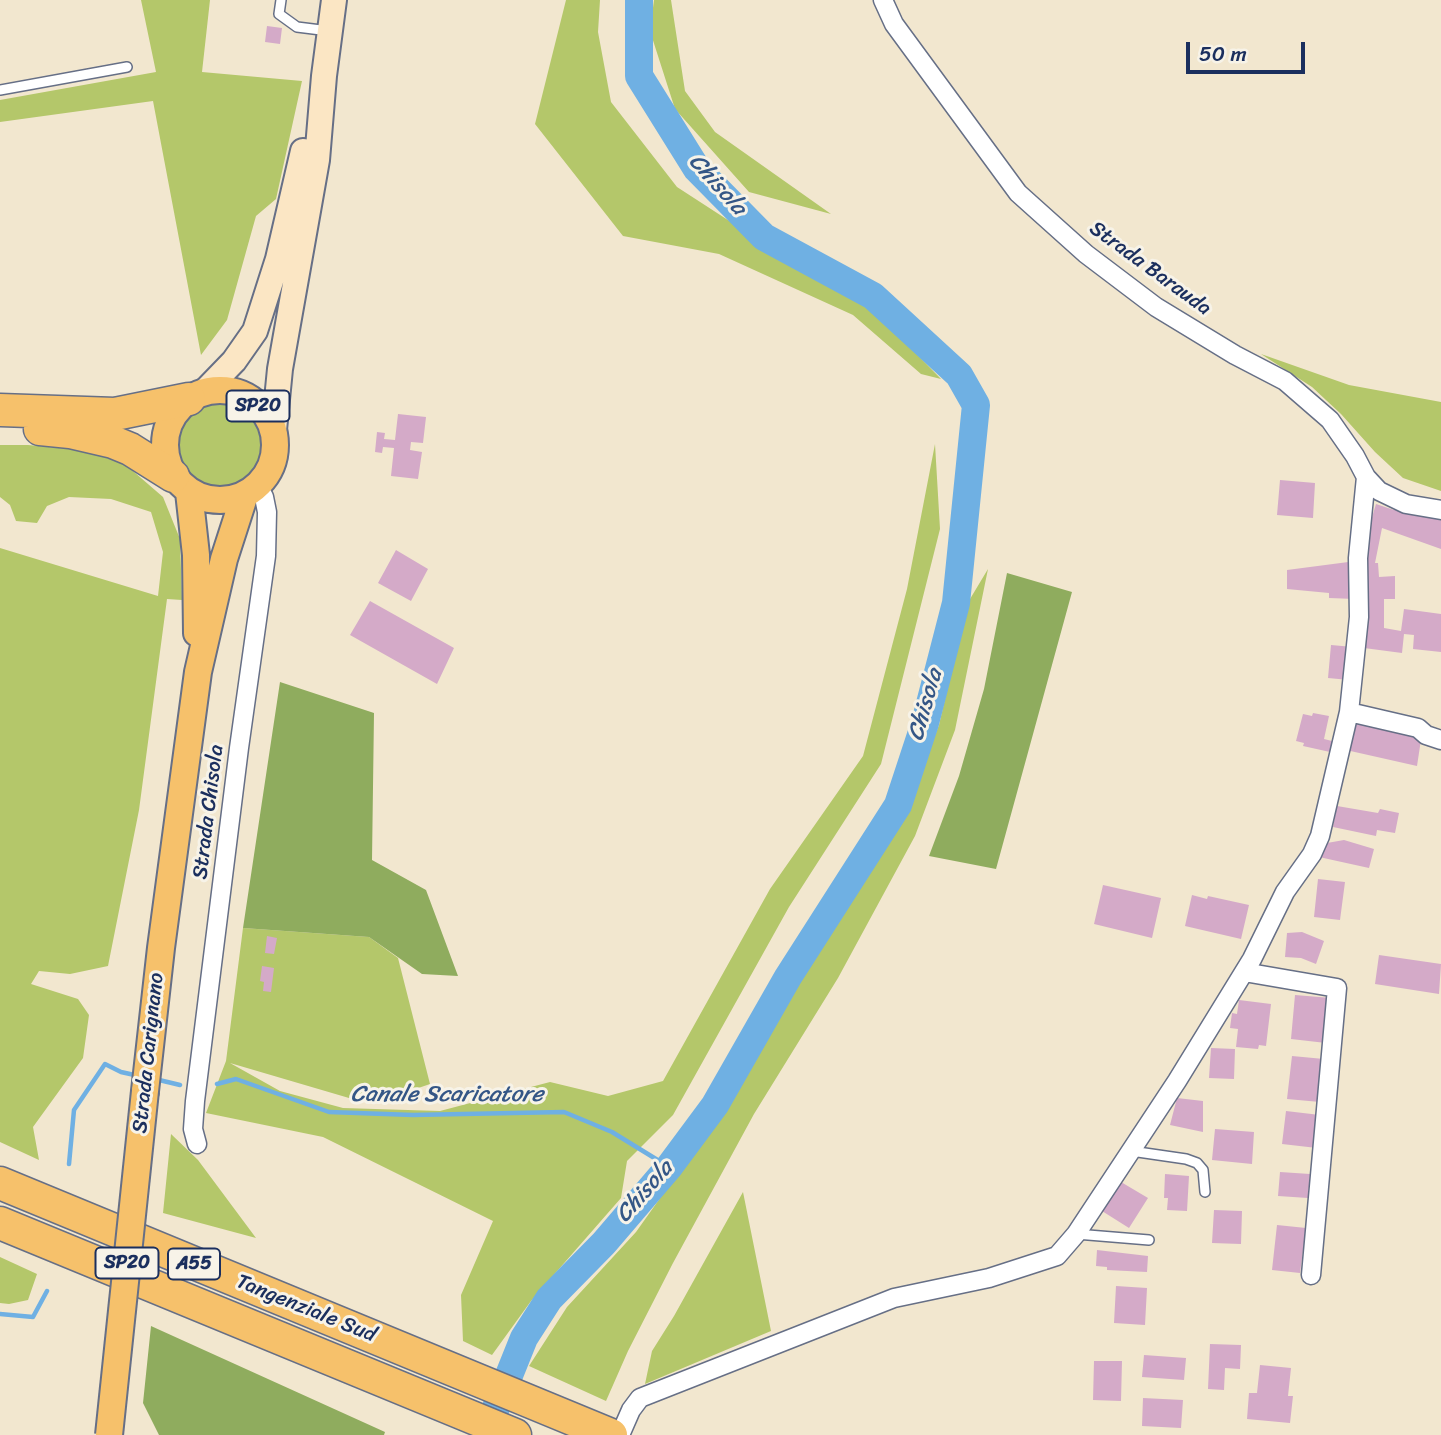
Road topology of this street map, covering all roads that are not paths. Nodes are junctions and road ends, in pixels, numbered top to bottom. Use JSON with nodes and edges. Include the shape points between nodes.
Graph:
{"nodes":[{"id":1,"x":281,"y":0,"type":"edge"},
{"id":2,"x":334,"y":0,"type":"edge"},
{"id":3,"x":883,"y":0,"type":"edge"},
{"id":4,"x":330,"y":31,"type":"junction"},
{"id":5,"x":127,"y":66,"type":"dead end"},
{"id":6,"x":324,"y":76,"type":"junction"},
{"id":7,"x":0,"y":90,"type":"edge"},
{"id":8,"x":196,"y":395,"type":"junction"},
{"id":9,"x":0,"y":410,"type":"edge"},
{"id":10,"x":0,"y":429,"type":"edge"},
{"id":11,"x":274,"y":430,"type":"junction"},
{"id":12,"x":1366,"y":477,"type":"junction"},
{"id":13,"x":181,"y":484,"type":"junction"},
{"id":14,"x":251,"y":490,"type":"junction"},
{"id":15,"x":1441,"y":510,"type":"edge"},
{"id":16,"x":198,"y":672,"type":"junction"},
{"id":17,"x":1349,"y":712,"type":"junction"},
{"id":18,"x":1441,"y":740,"type":"edge"},
{"id":19,"x":1244,"y":972,"type":"junction"},
{"id":20,"x":197,"y":1144,"type":"dead end"},
{"id":21,"x":1131,"y":1151,"type":"junction"},
{"id":22,"x":0,"y":1160,"type":"edge"},
{"id":23,"x":0,"y":1183,"type":"edge"},
{"id":24,"x":1205,"y":1192,"type":"dead end"},
{"id":25,"x":0,"y":1223,"type":"edge"},
{"id":26,"x":105,"y":1227,"type":"junction"},
{"id":27,"x":1076,"y":1234,"type":"junction"},
{"id":28,"x":1149,"y":1240,"type":"dead end"},
{"id":29,"x":1311,"y":1275,"type":"dead end"},
{"id":30,"x":109,"y":1435,"type":"edge"},
{"id":31,"x":515,"y":1435,"type":"edge"},
{"id":32,"x":611,"y":1435,"type":"edge"},
{"id":33,"x":620,"y":1435,"type":"edge"}],
"edges":[{"from":1,"to":4,"type":"lane","via":[[279,14],[297,27]]},
{"from":2,"to":4,"type":"main road","number":"SP20"},
{"from":3,"to":12,"type":"street","name":"Strada Barauda","via":[[894,24],[1018,193],[1086,254],[1156,307],[1286,381],[1330,420]]},
{"from":4,"to":6,"type":"main road","number":"SP20"},
{"from":5,"to":7,"type":"lane"},
{"from":6,"to":8,"type":"main road","number":"SP20","via":[[261,315],[247,345]]},
{"from":6,"to":11,"type":"main road","number":"SP20","via":[[317,160],[280,369]]},
{"from":8,"to":9,"type":"highway","via":[[115,414]]},
{"from":8,"to":11,"type":"main road","number":"SP20","via":[[220,390],[250,398]]},
{"from":8,"to":13,"type":"main road","number":"SP20","via":[[176,410],[167,425],[166,460]]},
{"from":10,"to":13,"type":"highway","via":[[48,429],[94,437],[130,450]]},
{"from":11,"to":14,"type":"main road","number":"SP20","via":[[274,456],[268,472]]},
{"from":12,"to":15,"type":"street","name":"Strada Barauda","via":[[1379,491],[1406,503]]},
{"from":12,"to":17,"type":"street"},
{"from":13,"to":14,"type":"main road","via":[[203,498],[217,500]]},
{"from":13,"to":16,"type":"main road","number":"SP20","via":[[196,555]]},
{"from":14,"to":16,"type":"main road","number":"SP20","via":[[224,559]]},
{"from":14,"to":20,"type":"street","name":"Strada Chisola","via":[[264,498],[266,556],[195,1101]]},
{"from":16,"to":30,"type":"main road","name":"Strada Carignano","number":"SP20","bridge":true,"via":[[161,948]]},
{"from":17,"to":18,"type":"street","via":[[1418,728]]},
{"from":17,"to":19,"type":"street","via":[[1320,835]]},
{"from":19,"to":21,"type":"street"},
{"from":19,"to":29,"type":"street","via":[[1337,988]]},
{"from":21,"to":24,"type":"lane","via":[[1197,1163],[1203,1170]]},
{"from":21,"to":27,"type":"street"},
{"from":22,"to":26,"type":"highway"},
{"from":23,"to":26,"type":"highway","name":"Tangenziale Sud","number":"A55"},
{"from":25,"to":31,"type":"highway","name":"Tangenziale Sud","number":"A55"},
{"from":26,"to":32,"type":"highway","name":"Tangenziale Sud","number":"A55"},
{"from":27,"to":28,"type":"lane"},
{"from":27,"to":33,"type":"street","via":[[1056,1256],[989,1278],[894,1298],[639,1398]]}]}
